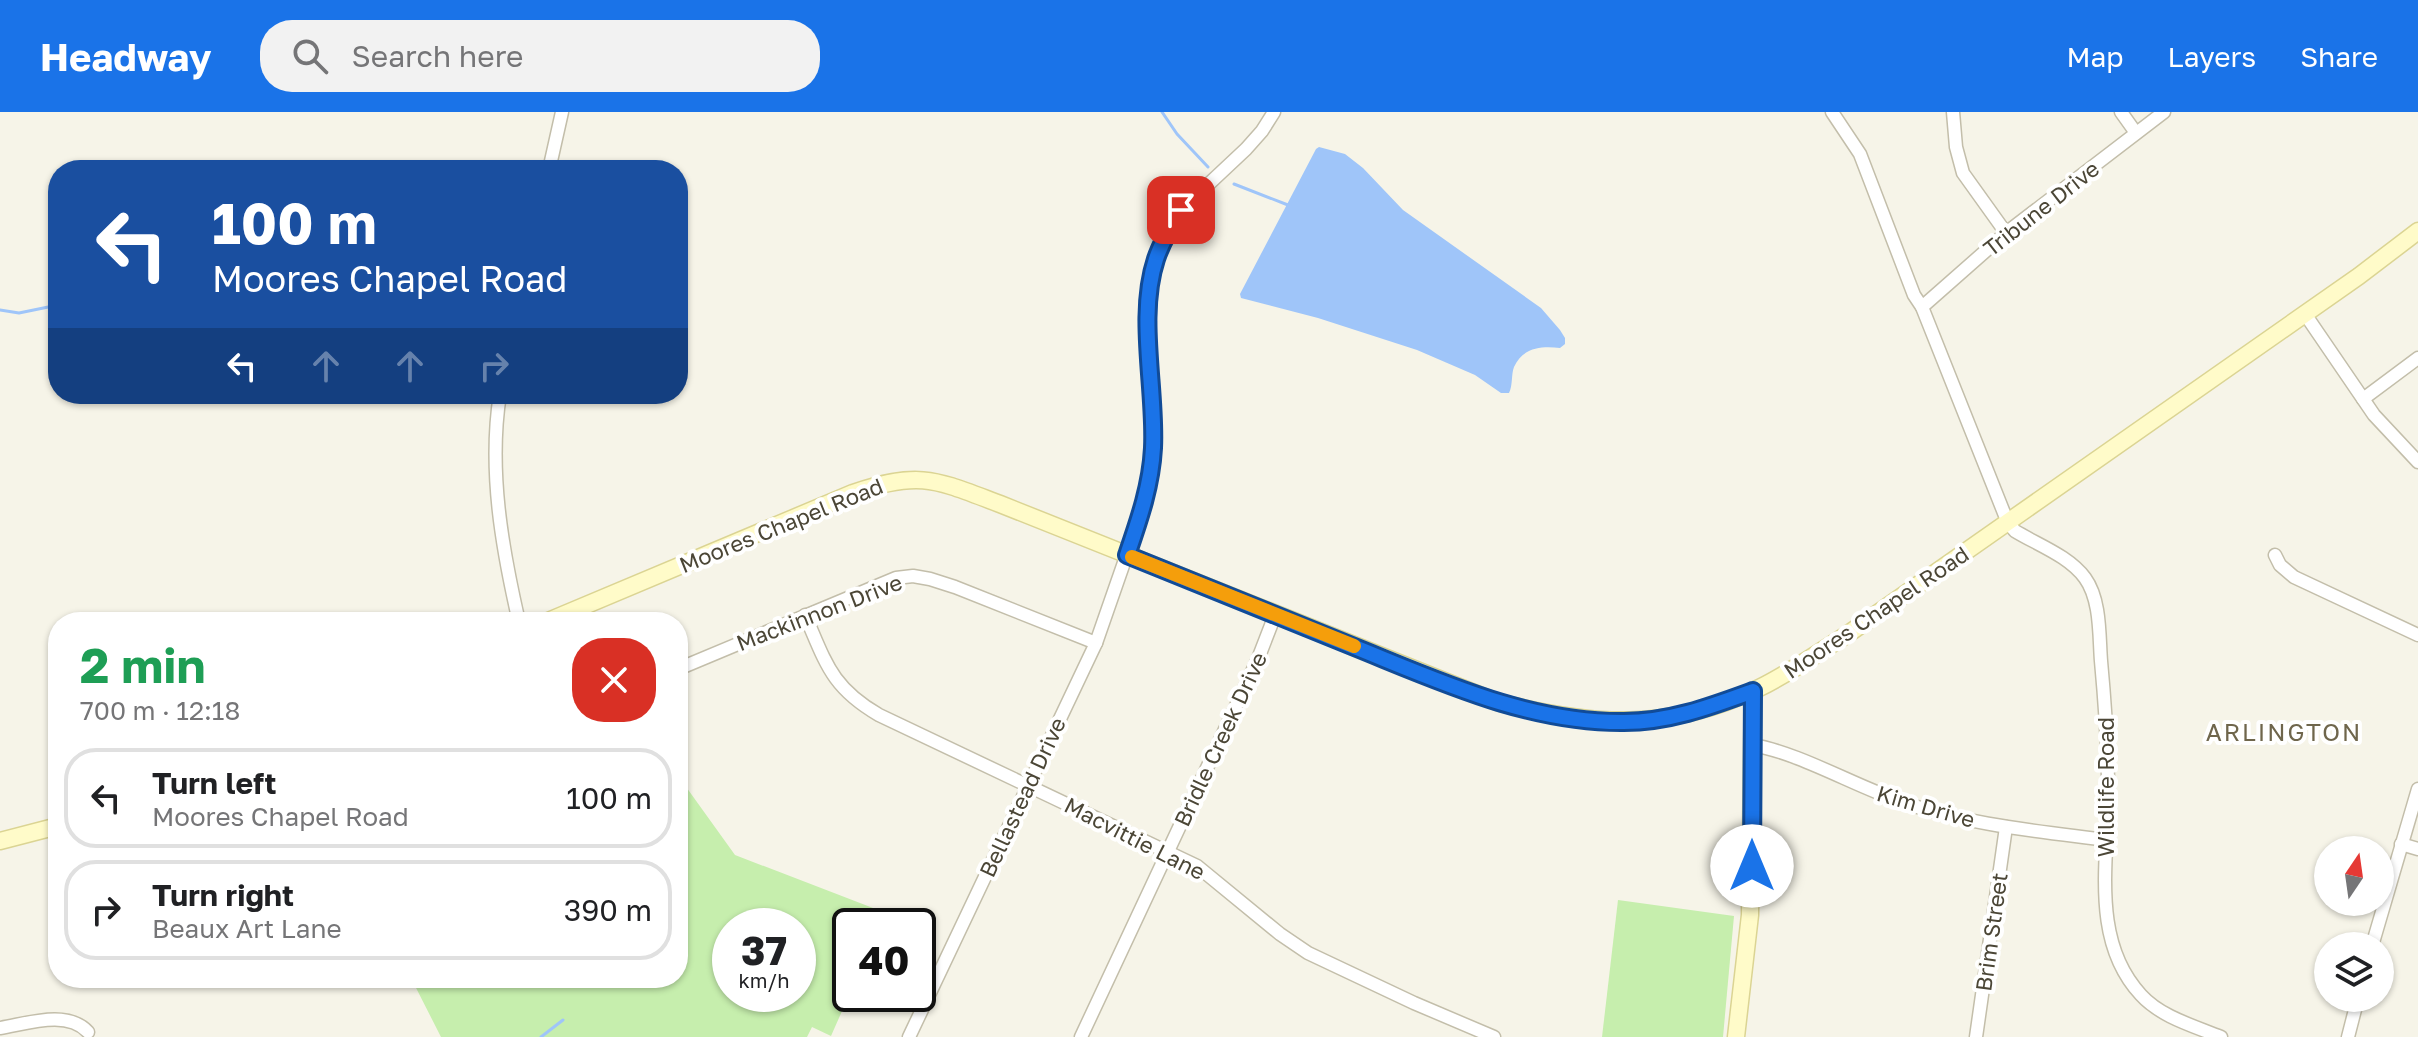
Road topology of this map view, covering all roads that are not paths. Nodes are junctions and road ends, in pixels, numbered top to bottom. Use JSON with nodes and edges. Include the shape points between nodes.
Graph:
{"nodes":[{"id":1,"x":562,"y":112,"type":"edge"},
{"id":2,"x":1274,"y":112,"type":"edge"},
{"id":3,"x":1832,"y":112,"type":"edge"},
{"id":4,"x":1953,"y":112,"type":"edge"},
{"id":5,"x":2121,"y":112,"type":"edge"},
{"id":6,"x":2164,"y":112,"type":"edge"},
{"id":7,"x":2136,"y":133,"type":"junction"},
{"id":8,"x":551,"y":160,"type":"edge"},
{"id":9,"x":2418,"y":231,"type":"edge"},
{"id":10,"x":2006,"y":233,"type":"junction"},
{"id":11,"x":1922,"y":307,"type":"junction"},
{"id":12,"x":2305,"y":314,"type":"junction"},
{"id":13,"x":2418,"y":358,"type":"edge"},
{"id":14,"x":2363,"y":399,"type":"junction"},
{"id":15,"x":499,"y":404,"type":"edge"},
{"id":16,"x":2418,"y":462,"type":"edge"},
{"id":17,"x":2008,"y":523,"type":"junction"},
{"id":18,"x":1127,"y":555,"type":"junction"},
{"id":19,"x":2275,"y":555,"type":"dead end"},
{"id":20,"x":517,"y":612,"type":"edge"},
{"id":21,"x":570,"y":612,"type":"edge"},
{"id":22,"x":805,"y":615,"type":"junction"},
{"id":23,"x":1275,"y":615,"type":"junction"},
{"id":24,"x":2418,"y":635,"type":"edge"},
{"id":25,"x":1096,"y":643,"type":"junction"},
{"id":26,"x":688,"y":665,"type":"edge"},
{"id":27,"x":1753,"y":691,"type":"junction"},
{"id":28,"x":1753,"y":745,"type":"junction"},
{"id":29,"x":1027,"y":784,"type":"junction"},
{"id":30,"x":2418,"y":789,"type":"edge"},
{"id":31,"x":2006,"y":827,"type":"junction"},
{"id":32,"x":48,"y":829,"type":"edge"},
{"id":33,"x":2106,"y":840,"type":"junction"},
{"id":34,"x":0,"y":841,"type":"edge"},
{"id":35,"x":2401,"y":844,"type":"junction"},
{"id":36,"x":2418,"y":849,"type":"edge"},
{"id":37,"x":1168,"y":853,"type":"junction"},
{"id":38,"x":2376,"y":932,"type":"edge"},
{"id":39,"x":2354,"y":1012,"type":"edge"},
{"id":40,"x":0,"y":1028,"type":"edge"},
{"id":41,"x":88,"y":1032,"type":"dead end"},
{"id":42,"x":909,"y":1037,"type":"edge"},
{"id":43,"x":1081,"y":1037,"type":"edge"},
{"id":44,"x":1494,"y":1037,"type":"edge"},
{"id":45,"x":1736,"y":1037,"type":"edge"},
{"id":46,"x":1976,"y":1037,"type":"edge"},
{"id":47,"x":2221,"y":1037,"type":"edge"},
{"id":48,"x":2348,"y":1037,"type":"edge"}],
"edges":[{"from":1,"to":8,"type":"street"},
{"from":2,"to":18,"type":"street","name":"Bellastead Drive","via":[[1246,149],[1181,210],[1155,262],[1148,350],[1153,447],[1143,508]]},
{"from":3,"to":11,"type":"street","via":[[1860,154]]},
{"from":4,"to":10,"type":"street","via":[[1963,173]]},
{"from":5,"to":7,"type":"street"},
{"from":6,"to":7,"type":"street","name":"Tribune Drive"},
{"from":7,"to":10,"type":"street","name":"Tribune Drive"},
{"from":9,"to":12,"type":"main road","name":"Moores Chapel Road"},
{"from":10,"to":11,"type":"street","name":"Tribune Drive"},
{"from":11,"to":17,"type":"street"},
{"from":12,"to":14,"type":"street"},
{"from":12,"to":17,"type":"main road","name":"Moores Chapel Road"},
{"from":13,"to":14,"type":"street"},
{"from":14,"to":16,"type":"street"},
{"from":15,"to":20,"type":"street","via":[[495,477]]},
{"from":17,"to":27,"type":"main road","name":"Moores Chapel Road","via":[[1848,634]]},
{"from":17,"to":33,"type":"street","name":"Wildlife Road","via":[[2077,569],[2093,594],[2108,755]]},
{"from":18,"to":21,"type":"main road","name":"Moores Chapel Road","via":[[947,485],[901,479],[853,493]]},
{"from":18,"to":23,"type":"main road","name":"Moores Chapel Road"},
{"from":18,"to":25,"type":"street","name":"Bellastead Drive"},
{"from":19,"to":24,"type":"street","via":[[2294,577]]},
{"from":22,"to":25,"type":"street","name":"Mackinnon Drive","via":[[913,576],[955,587]]},
{"from":22,"to":26,"type":"street","name":"Mackinnon Drive"},
{"from":22,"to":29,"type":"street","name":"Macvittie Lane","via":[[829,670],[854,700]]},
{"from":23,"to":27,"type":"main road","name":"Moores Chapel Road","via":[[1497,702],[1574,719],[1660,719]]},
{"from":23,"to":37,"type":"street","name":"Bridle Creek Drive"},
{"from":25,"to":29,"type":"street","name":"Bellastead Drive"},
{"from":27,"to":28,"type":"main road"},
{"from":28,"to":31,"type":"street","name":"Kim Drive","via":[[1903,802]]},
{"from":28,"to":45,"type":"main road","via":[[1750,915]]},
{"from":29,"to":37,"type":"street","name":"Macvittie Lane"},
{"from":29,"to":42,"type":"street","name":"Bellastead Drive"},
{"from":30,"to":35,"type":"street"},
{"from":31,"to":33,"type":"street","name":"Kim Drive"},
{"from":31,"to":46,"type":"street","name":"Brim Street"},
{"from":32,"to":34,"type":"main road"},
{"from":33,"to":47,"type":"street","name":"Wildlife Road","via":[[2108,924],[2128,978],[2160,1011]]},
{"from":35,"to":36,"type":"street"},
{"from":35,"to":38,"type":"street"},
{"from":37,"to":43,"type":"street","name":"Bridle Creek Drive"},
{"from":37,"to":44,"type":"street","name":"Macvittie Lane","via":[[1207,873],[1308,953]]},
{"from":39,"to":48,"type":"street"},
{"from":40,"to":41,"type":"street","via":[[56,1019],[76,1022]]}]}
